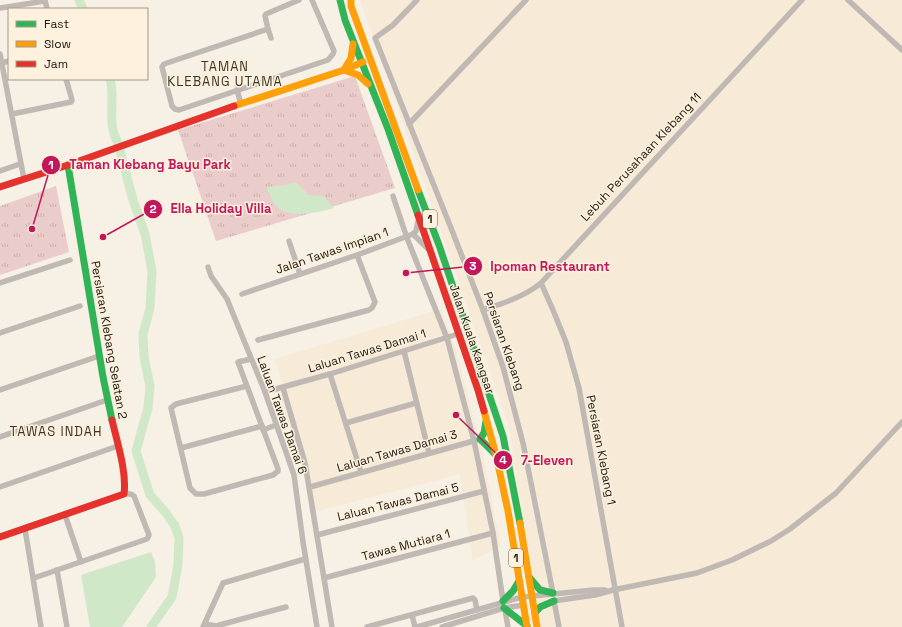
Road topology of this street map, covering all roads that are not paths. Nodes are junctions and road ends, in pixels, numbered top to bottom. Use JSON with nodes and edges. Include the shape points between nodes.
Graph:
{"nodes":[{"id":1,"x":45,"y":0,"type":"edge"},
{"id":2,"x":299,"y":0,"type":"edge"},
{"id":3,"x":312,"y":0,"type":"edge"},
{"id":4,"x":340,"y":0,"type":"edge"},
{"id":5,"x":351,"y":0,"type":"edge"},
{"id":6,"x":417,"y":0,"type":"edge"},
{"id":7,"x":526,"y":0,"type":"edge"},
{"id":8,"x":802,"y":0,"type":"edge"},
{"id":9,"x":848,"y":0,"type":"edge"},
{"id":10,"x":0,"y":8,"type":"edge"},
{"id":11,"x":268,"y":29,"type":"junction"},
{"id":12,"x":361,"y":36,"type":"junction"},
{"id":13,"x":271,"y":38,"type":"dead end"},
{"id":14,"x":353,"y":42,"type":"junction"},
{"id":15,"x":902,"y":50,"type":"edge"},
{"id":16,"x":0,"y":54,"type":"edge"},
{"id":17,"x":8,"y":62,"type":"edge"},
{"id":18,"x":2,"y":63,"type":"junction"},
{"id":19,"x":362,"y":63,"type":"junction"},
{"id":20,"x":344,"y":70,"type":"junction"},
{"id":21,"x":2,"y":74,"type":"edge"},
{"id":22,"x":66,"y":80,"type":"edge"},
{"id":23,"x":370,"y":86,"type":"junction"},
{"id":24,"x":237,"y":90,"type":"junction"},
{"id":25,"x":241,"y":104,"type":"junction"},
{"id":26,"x":12,"y":114,"type":"junction"},
{"id":27,"x":390,"y":114,"type":"junction"},
{"id":28,"x":409,"y":124,"type":"junction"},
{"id":29,"x":20,"y":164,"type":"junction"},
{"id":30,"x":68,"y":165,"type":"junction"},
{"id":31,"x":0,"y":171,"type":"edge"},
{"id":32,"x":24,"y":179,"type":"junction"},
{"id":33,"x":0,"y":187,"type":"edge"},
{"id":34,"x":394,"y":196,"type":"dead end"},
{"id":35,"x":418,"y":219,"type":"junction"},
{"id":36,"x":413,"y":234,"type":"junction"},
{"id":37,"x":406,"y":236,"type":"junction"},
{"id":38,"x":289,"y":241,"type":"dead end"},
{"id":39,"x":430,"y":252,"type":"junction"},
{"id":40,"x":357,"y":255,"type":"junction"},
{"id":41,"x":70,"y":260,"type":"dead end"},
{"id":42,"x":208,"y":267,"type":"dead end"},
{"id":43,"x":300,"y":274,"type":"junction"},
{"id":44,"x":0,"y":283,"type":"edge"},
{"id":45,"x":541,"y":283,"type":"junction"},
{"id":46,"x":242,"y":294,"type":"dead end"},
{"id":47,"x":80,"y":306,"type":"dead end"},
{"id":48,"x":483,"y":310,"type":"junction"},
{"id":49,"x":0,"y":333,"type":"edge"},
{"id":50,"x":458,"y":334,"type":"junction"},
{"id":51,"x":447,"y":338,"type":"junction"},
{"id":52,"x":258,"y":340,"type":"dead end"},
{"id":53,"x":404,"y":352,"type":"junction"},
{"id":54,"x":99,"y":356,"type":"junction"},
{"id":55,"x":250,"y":359,"type":"junction"},
{"id":56,"x":330,"y":374,"type":"junction"},
{"id":57,"x":247,"y":386,"type":"junction"},
{"id":58,"x":283,"y":388,"type":"junction"},
{"id":59,"x":0,"y":390,"type":"edge"},
{"id":60,"x":264,"y":392,"type":"junction"},
{"id":61,"x":107,"y":400,"type":"junction"},
{"id":62,"x":416,"y":403,"type":"junction"},
{"id":63,"x":496,"y":414,"type":"junction"},
{"id":64,"x":486,"y":417,"type":"junction"},
{"id":65,"x":902,"y":422,"type":"edge"},
{"id":66,"x":346,"y":423,"type":"junction"},
{"id":67,"x":276,"y":425,"type":"junction"},
{"id":68,"x":263,"y":428,"type":"junction"},
{"id":69,"x":0,"y":437,"type":"edge"},
{"id":70,"x":492,"y":437,"type":"junction"},
{"id":71,"x":477,"y":440,"type":"junction"},
{"id":72,"x":118,"y":446,"type":"junction"},
{"id":73,"x":181,"y":448,"type":"junction"},
{"id":74,"x":507,"y":452,"type":"junction"},
{"id":75,"x":429,"y":453,"type":"junction"},
{"id":76,"x":496,"y":455,"type":"junction"},
{"id":77,"x":362,"y":472,"type":"junction"},
{"id":78,"x":0,"y":487,"type":"edge"},
{"id":79,"x":310,"y":487,"type":"junction"},
{"id":80,"x":484,"y":491,"type":"junction"},
{"id":81,"x":124,"y":494,"type":"junction"},
{"id":82,"x":65,"y":515,"type":"junction"},
{"id":83,"x":25,"y":529,"type":"junction"},
{"id":84,"x":494,"y":533,"type":"junction"},
{"id":85,"x":317,"y":535,"type":"junction"},
{"id":86,"x":0,"y":537,"type":"edge"},
{"id":87,"x":305,"y":559,"type":"junction"},
{"id":88,"x":81,"y":562,"type":"junction"},
{"id":89,"x":57,"y":570,"type":"junction"},
{"id":90,"x":529,"y":577,"type":"junction"},
{"id":91,"x":34,"y":578,"type":"junction"},
{"id":92,"x":324,"y":578,"type":"junction"},
{"id":93,"x":520,"y":581,"type":"junction"},
{"id":94,"x":616,"y":589,"type":"junction"},
{"id":95,"x":532,"y":595,"type":"junction"},
{"id":96,"x":522,"y":597,"type":"junction"},
{"id":97,"x":553,"y":597,"type":"junction"},
{"id":98,"x":534,"y":603,"type":"junction"},
{"id":99,"x":504,"y":605,"type":"junction"},
{"id":100,"x":523,"y":605,"type":"junction"},
{"id":101,"x":286,"y":607,"type":"dead end"},
{"id":102,"x":477,"y":610,"type":"junction"},
{"id":103,"x":535,"y":614,"type":"junction"},
{"id":104,"x":412,"y":615,"type":"junction"},
{"id":105,"x":204,"y":626,"type":"edge"},
{"id":106,"x":450,"y":626,"type":"edge"},
{"id":107,"x":41,"y":627,"type":"edge"},
{"id":108,"x":67,"y":627,"type":"edge"},
{"id":109,"x":317,"y":627,"type":"edge"},
{"id":110,"x":332,"y":627,"type":"edge"},
{"id":111,"x":367,"y":627,"type":"edge"},
{"id":112,"x":416,"y":627,"type":"edge"},
{"id":113,"x":442,"y":627,"type":"edge"},
{"id":114,"x":508,"y":627,"type":"edge"},
{"id":115,"x":527,"y":627,"type":"edge"},
{"id":116,"x":537,"y":627,"type":"edge"},
{"id":117,"x":559,"y":627,"type":"edge"},
{"id":118,"x":622,"y":627,"type":"edge"}],
"edges":[{"from":1,"to":10,"type":"street"},
{"from":2,"to":11,"type":"street","via":[[266,14]]},
{"from":3,"to":24,"type":"street","via":[[334,51],[331,58]]},
{"from":4,"to":14,"type":"main road","name":"Jalan Kuala Kangsar","number":"1"},
{"from":5,"to":12,"type":"main road","name":"Jalan Kuala Kangsar","number":"1"},
{"from":6,"to":28,"type":"street","name":"Persiaran Klebang","via":[[393,25],[375,38]]},
{"from":7,"to":28,"type":"street"},
{"from":8,"to":45,"type":"street","name":"Lebuh Perusahaan Klebang 11"},
{"from":9,"to":15,"type":"street"},
{"from":11,"to":13,"type":"street"},
{"from":11,"to":24,"type":"street","via":[[163,65],[171,103],[175,109],[179,110]]},
{"from":12,"to":19,"type":"main road","via":[[364,57]]},
{"from":12,"to":27,"type":"main road","name":"Jalan Kuala Kangsar","number":"1"},
{"from":14,"to":19,"type":"main road","name":"Jalan Kuala Kangsar","number":"1"},
{"from":14,"to":20,"type":"main road","via":[[350,58]]},
{"from":16,"to":18,"type":"street"},
{"from":17,"to":18,"type":"street"},
{"from":18,"to":21,"type":"street"},
{"from":19,"to":20,"type":"main road"},
{"from":19,"to":23,"type":"main road","name":"Jalan Kuala Kangsar","number":"1"},
{"from":19,"to":27,"type":"main road","via":[[373,78]]},
{"from":20,"to":23,"type":"main road","via":[[358,75]]},
{"from":20,"to":25,"type":"main road"},
{"from":21,"to":26,"type":"street"},
{"from":22,"to":26,"type":"street","via":[[71,102]]},
{"from":23,"to":35,"type":"main road","name":"Jalan Kuala Kangsar","number":"1","via":[[388,129]]},
{"from":24,"to":25,"type":"street"},
{"from":25,"to":30,"type":"main road"},
{"from":26,"to":29,"type":"street"},
{"from":27,"to":63,"type":"main road","name":"Jalan Kuala Kangsar","number":"1","via":[[439,245]]},
{"from":28,"to":48,"type":"street","name":"Persiaran Klebang"},
{"from":29,"to":31,"type":"street"},
{"from":29,"to":32,"type":"street"},
{"from":30,"to":32,"type":"main road"},
{"from":30,"to":54,"type":"main road","name":"Persiaran Klebang Selatan 2"},
{"from":32,"to":33,"type":"main road"},
{"from":34,"to":37,"type":"street"},
{"from":35,"to":36,"type":"street"},
{"from":35,"to":39,"type":"main road","name":"Jalan Kuala Kangsar","number":"1"},
{"from":36,"to":37,"type":"street","name":"Jalan Tawas Impian 1"},
{"from":36,"to":39,"type":"street"},
{"from":37,"to":40,"type":"street","name":"Jalan Tawas Impian 1"},
{"from":37,"to":51,"type":"street"},
{"from":38,"to":43,"type":"street"},
{"from":39,"to":50,"type":"main road","name":"Jalan Kuala Kangsar","number":"1"},
{"from":40,"to":43,"type":"street","name":"Jalan Tawas Impian 1"},
{"from":40,"to":52,"type":"street","via":[[375,302],[372,308]]},
{"from":41,"to":44,"type":"street"},
{"from":42,"to":55,"type":"street","name":"Laluan Tawas Damai 6","via":[[211,276],[227,299]]},
{"from":43,"to":46,"type":"street","name":"Jalan Tawas Impian 1"},
{"from":45,"to":48,"type":"street","name":"Lebuh Perusahaan Klebang 11","via":[[523,295]]},
{"from":45,"to":94,"type":"street","name":"Persiaran Klebang 1","via":[[566,342],[579,388]]},
{"from":47,"to":49,"type":"street"},
{"from":48,"to":97,"type":"street","name":"Persiaran Klebang","via":[[514,404]]},
{"from":50,"to":51,"type":"street","name":"Laluan Tawas Damai 1"},
{"from":50,"to":64,"type":"main road","name":"Jalan Kuala Kangsar","number":"1"},
{"from":51,"to":53,"type":"street","name":"Laluan Tawas Damai 1"},
{"from":51,"to":71,"type":"street"},
{"from":53,"to":56,"type":"street","name":"Laluan Tawas Damai 1"},
{"from":53,"to":62,"type":"street"},
{"from":54,"to":59,"type":"street"},
{"from":54,"to":61,"type":"main road","name":"Persiaran Klebang Selatan 2"},
{"from":55,"to":57,"type":"street","via":[[238,362]]},
{"from":55,"to":60,"type":"street","name":"Laluan Tawas Damai 6"},
{"from":56,"to":58,"type":"street","name":"Laluan Tawas Damai 1"},
{"from":56,"to":66,"type":"street"},
{"from":57,"to":68,"type":"street"},
{"from":57,"to":73,"type":"street","via":[[171,406]]},
{"from":58,"to":60,"type":"street","name":"Laluan Tawas Damai 1"},
{"from":58,"to":79,"type":"street","name":"Laluan Tawas Damai 6"},
{"from":60,"to":67,"type":"street","name":"Laluan Tawas Damai 6"},
{"from":61,"to":69,"type":"street"},
{"from":61,"to":72,"type":"main road","name":"Persiaran Klebang Selatan 2"},
{"from":62,"to":66,"type":"street"},
{"from":62,"to":75,"type":"street"},
{"from":63,"to":70,"type":"main road","via":[[496,430]]},
{"from":63,"to":74,"type":"main road","name":"Jalan Kuala Kangsar","number":"1"},
{"from":64,"to":70,"type":"main road","name":"Jalan Kuala Kangsar","number":"1"},
{"from":64,"to":71,"type":"main road","via":[[484,433]]},
{"from":65,"to":94,"type":"street","via":[[836,493],[778,537],[732,560],[697,573]]},
{"from":66,"to":77,"type":"street"},
{"from":67,"to":68,"type":"street"},
{"from":67,"to":87,"type":"street","name":"Laluan Tawas Damai 6","via":[[294,475]]},
{"from":68,"to":73,"type":"street"},
{"from":68,"to":73,"type":"street","via":[[277,472],[204,494],[196,494],[190,488]]},
{"from":70,"to":71,"type":"street","name":"Laluan Tawas Damai 3"},
{"from":70,"to":74,"type":"main road","via":[[498,440]]},
{"from":70,"to":76,"type":"main road","name":"Jalan Kuala Kangsar","number":"1"},
{"from":71,"to":75,"type":"street","name":"Laluan Tawas Damai 3"},
{"from":71,"to":76,"type":"main road","via":[[486,444]]},
{"from":71,"to":80,"type":"street"},
{"from":72,"to":78,"type":"street"},
{"from":72,"to":81,"type":"main road","name":"Persiaran Klebang Selatan 2","via":[[124,476]]},
{"from":74,"to":90,"type":"main road","name":"Jalan Kuala Kangsar","number":"1"},
{"from":75,"to":77,"type":"street","name":"Laluan Tawas Damai 3"},
{"from":76,"to":93,"type":"main road","name":"Jalan Kuala Kangsar","number":"1"},
{"from":77,"to":79,"type":"street","name":"Laluan Tawas Damai 3"},
{"from":79,"to":85,"type":"street","name":"Laluan Tawas Damai 6"},
{"from":80,"to":84,"type":"street"},
{"from":80,"to":85,"type":"street","name":"Laluan Tawas Damai 5"},
{"from":81,"to":82,"type":"main road"},
{"from":81,"to":88,"type":"street","via":[[134,496],[149,536],[147,539]]},
{"from":82,"to":83,"type":"main road"},
{"from":82,"to":88,"type":"street"},
{"from":83,"to":86,"type":"main road"},
{"from":83,"to":91,"type":"street"},
{"from":84,"to":92,"type":"street","name":"Tawas Mutiara 1"},
{"from":84,"to":99,"type":"street"},
{"from":85,"to":92,"type":"street","name":"Laluan Tawas Damai 6"},
{"from":87,"to":105,"type":"street","via":[[223,583]]},
{"from":87,"to":109,"type":"street","name":"Laluan Tawas Damai 6"},
{"from":88,"to":89,"type":"street"},
{"from":89,"to":91,"type":"street"},
{"from":89,"to":108,"type":"street"},
{"from":90,"to":95,"type":"main road","name":"Jalan Kuala Kangsar","number":"1"},
{"from":90,"to":97,"type":"main road","via":[[540,590]]},
{"from":91,"to":107,"type":"street"},
{"from":92,"to":110,"type":"street","name":"Laluan Tawas Damai 6"},
{"from":93,"to":96,"type":"main road","name":"Jalan Kuala Kangsar","number":"1"},
{"from":93,"to":99,"type":"main road"},
{"from":94,"to":97,"type":"street","via":[[595,595]]},
{"from":94,"to":118,"type":"street","name":"Persiaran Klebang 1"},
{"from":95,"to":96,"type":"street"},
{"from":95,"to":97,"type":"street"},
{"from":95,"to":98,"type":"main road","name":"Jalan Kuala Kangsar","number":"1"},
{"from":96,"to":99,"type":"street"},
{"from":96,"to":100,"type":"main road","name":"Jalan Kuala Kangsar","number":"1"},
{"from":97,"to":98,"type":"street"},
{"from":97,"to":103,"type":"main road"},
{"from":97,"to":117,"type":"street","name":"Persiaran Klebang"},
{"from":98,"to":100,"type":"street"},
{"from":98,"to":103,"type":"main road","name":"Jalan Kuala Kangsar","number":"1"},
{"from":99,"to":100,"type":"street"},
{"from":99,"to":102,"type":"street"},
{"from":99,"to":106,"type":"street"},
{"from":99,"to":114,"type":"street"},
{"from":99,"to":115,"type":"main road"},
{"from":100,"to":115,"type":"main road","name":"Jalan Kuala Kangsar","number":"1"},
{"from":101,"to":105,"type":"street","via":[[216,626]]},
{"from":102,"to":104,"type":"street","via":[[473,598]]},
{"from":102,"to":112,"type":"street"},
{"from":103,"to":116,"type":"main road","name":"Jalan Kuala Kangsar","number":"1"},
{"from":104,"to":111,"type":"street"},
{"from":104,"to":112,"type":"street"},
{"from":106,"to":113,"type":"street"}]}
